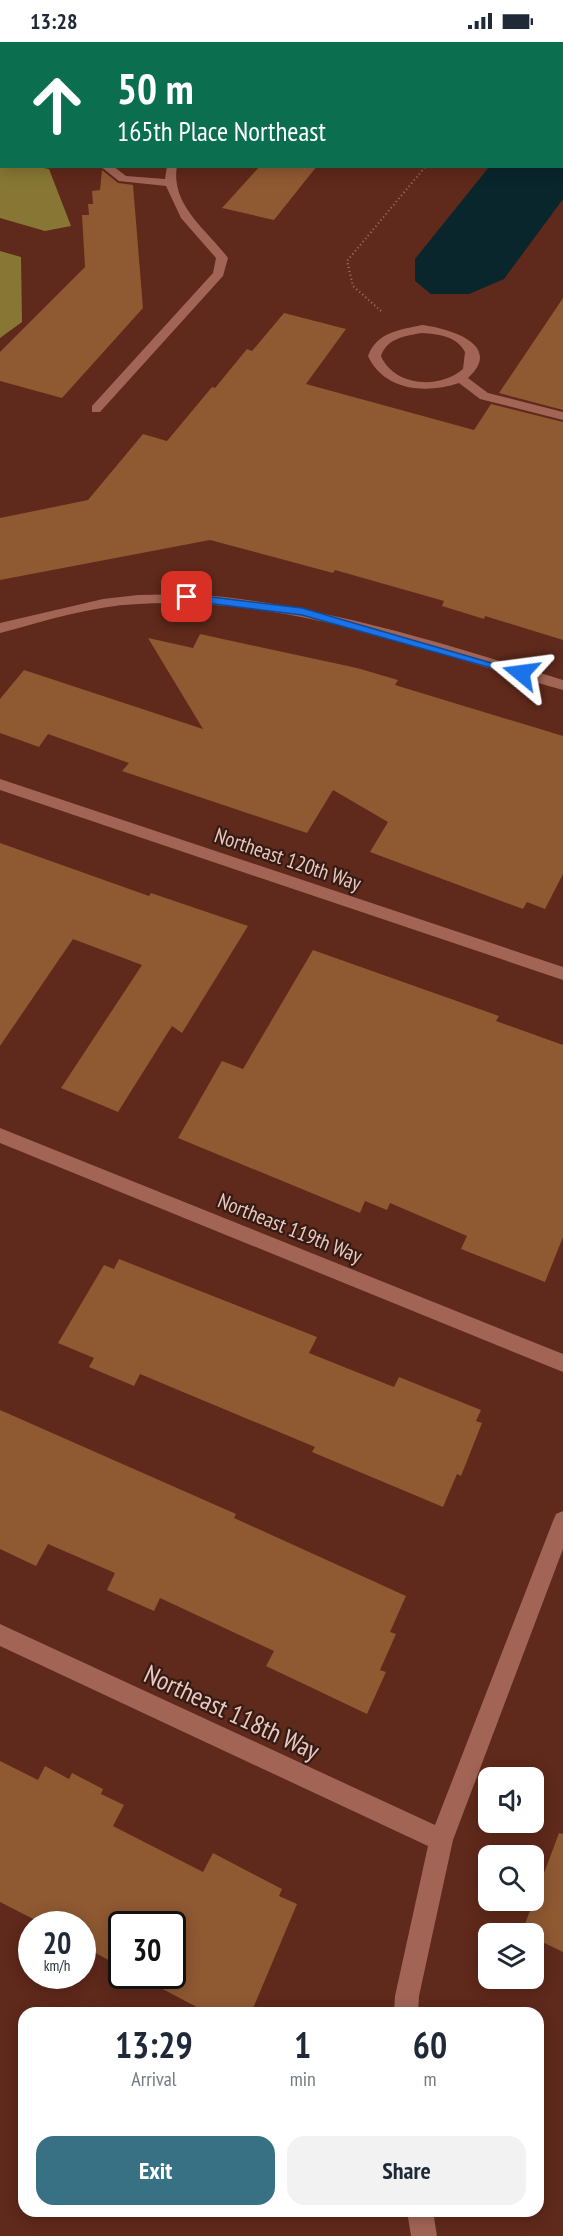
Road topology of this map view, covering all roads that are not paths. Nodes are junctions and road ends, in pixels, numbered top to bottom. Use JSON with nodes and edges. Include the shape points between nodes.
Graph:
{"nodes":[{"id":1,"x":108,"y":168,"type":"edge"},
{"id":2,"x":172,"y":168,"type":"edge"},
{"id":3,"x":168,"y":183,"type":"junction"},
{"id":4,"x":460,"y":378,"type":"junction"},
{"id":5,"x":96,"y":409,"type":"dead end"},
{"id":6,"x":563,"y":416,"type":"edge"},
{"id":7,"x":0,"y":628,"type":"edge"},
{"id":8,"x":563,"y":685,"type":"edge"},
{"id":9,"x":0,"y":784,"type":"edge"},
{"id":10,"x":563,"y":974,"type":"edge"},
{"id":11,"x":0,"y":1135,"type":"edge"},
{"id":12,"x":563,"y":1363,"type":"edge"},
{"id":13,"x":563,"y":1521,"type":"edge"},
{"id":14,"x":0,"y":1635,"type":"edge"},
{"id":15,"x":441,"y":1840,"type":"junction"},
{"id":16,"x":406,"y":2007,"type":"edge"},
{"id":17,"x":421,"y":2217,"type":"edge"},
{"id":18,"x":424,"y":2236,"type":"edge"}],
"edges":[{"from":1,"to":3,"type":"street","via":[[123,179]]},
{"from":2,"to":3,"type":"street"},
{"from":3,"to":5,"type":"street","via":[[178,206],[222,258],[219,274]]},
{"from":4,"to":4,"type":"street","via":[[474,362],[473,352],[454,336],[422,329],[405,331],[390,335],[374,351],[378,368],[400,382],[432,385]]},
{"from":4,"to":6,"type":"street","via":[[484,396]]},
{"from":7,"to":8,"type":"street","via":[[78,608],[136,599],[187,597],[237,602],[353,624]]},
{"from":9,"to":10,"type":"street","name":"Northeast 120th Way"},
{"from":11,"to":12,"type":"street","name":"Northeast 119th Way"},
{"from":13,"to":15,"type":"street"},
{"from":14,"to":15,"type":"street","name":"Northeast 118th Way"},
{"from":15,"to":16,"type":"street"},
{"from":17,"to":18,"type":"street"}]}
